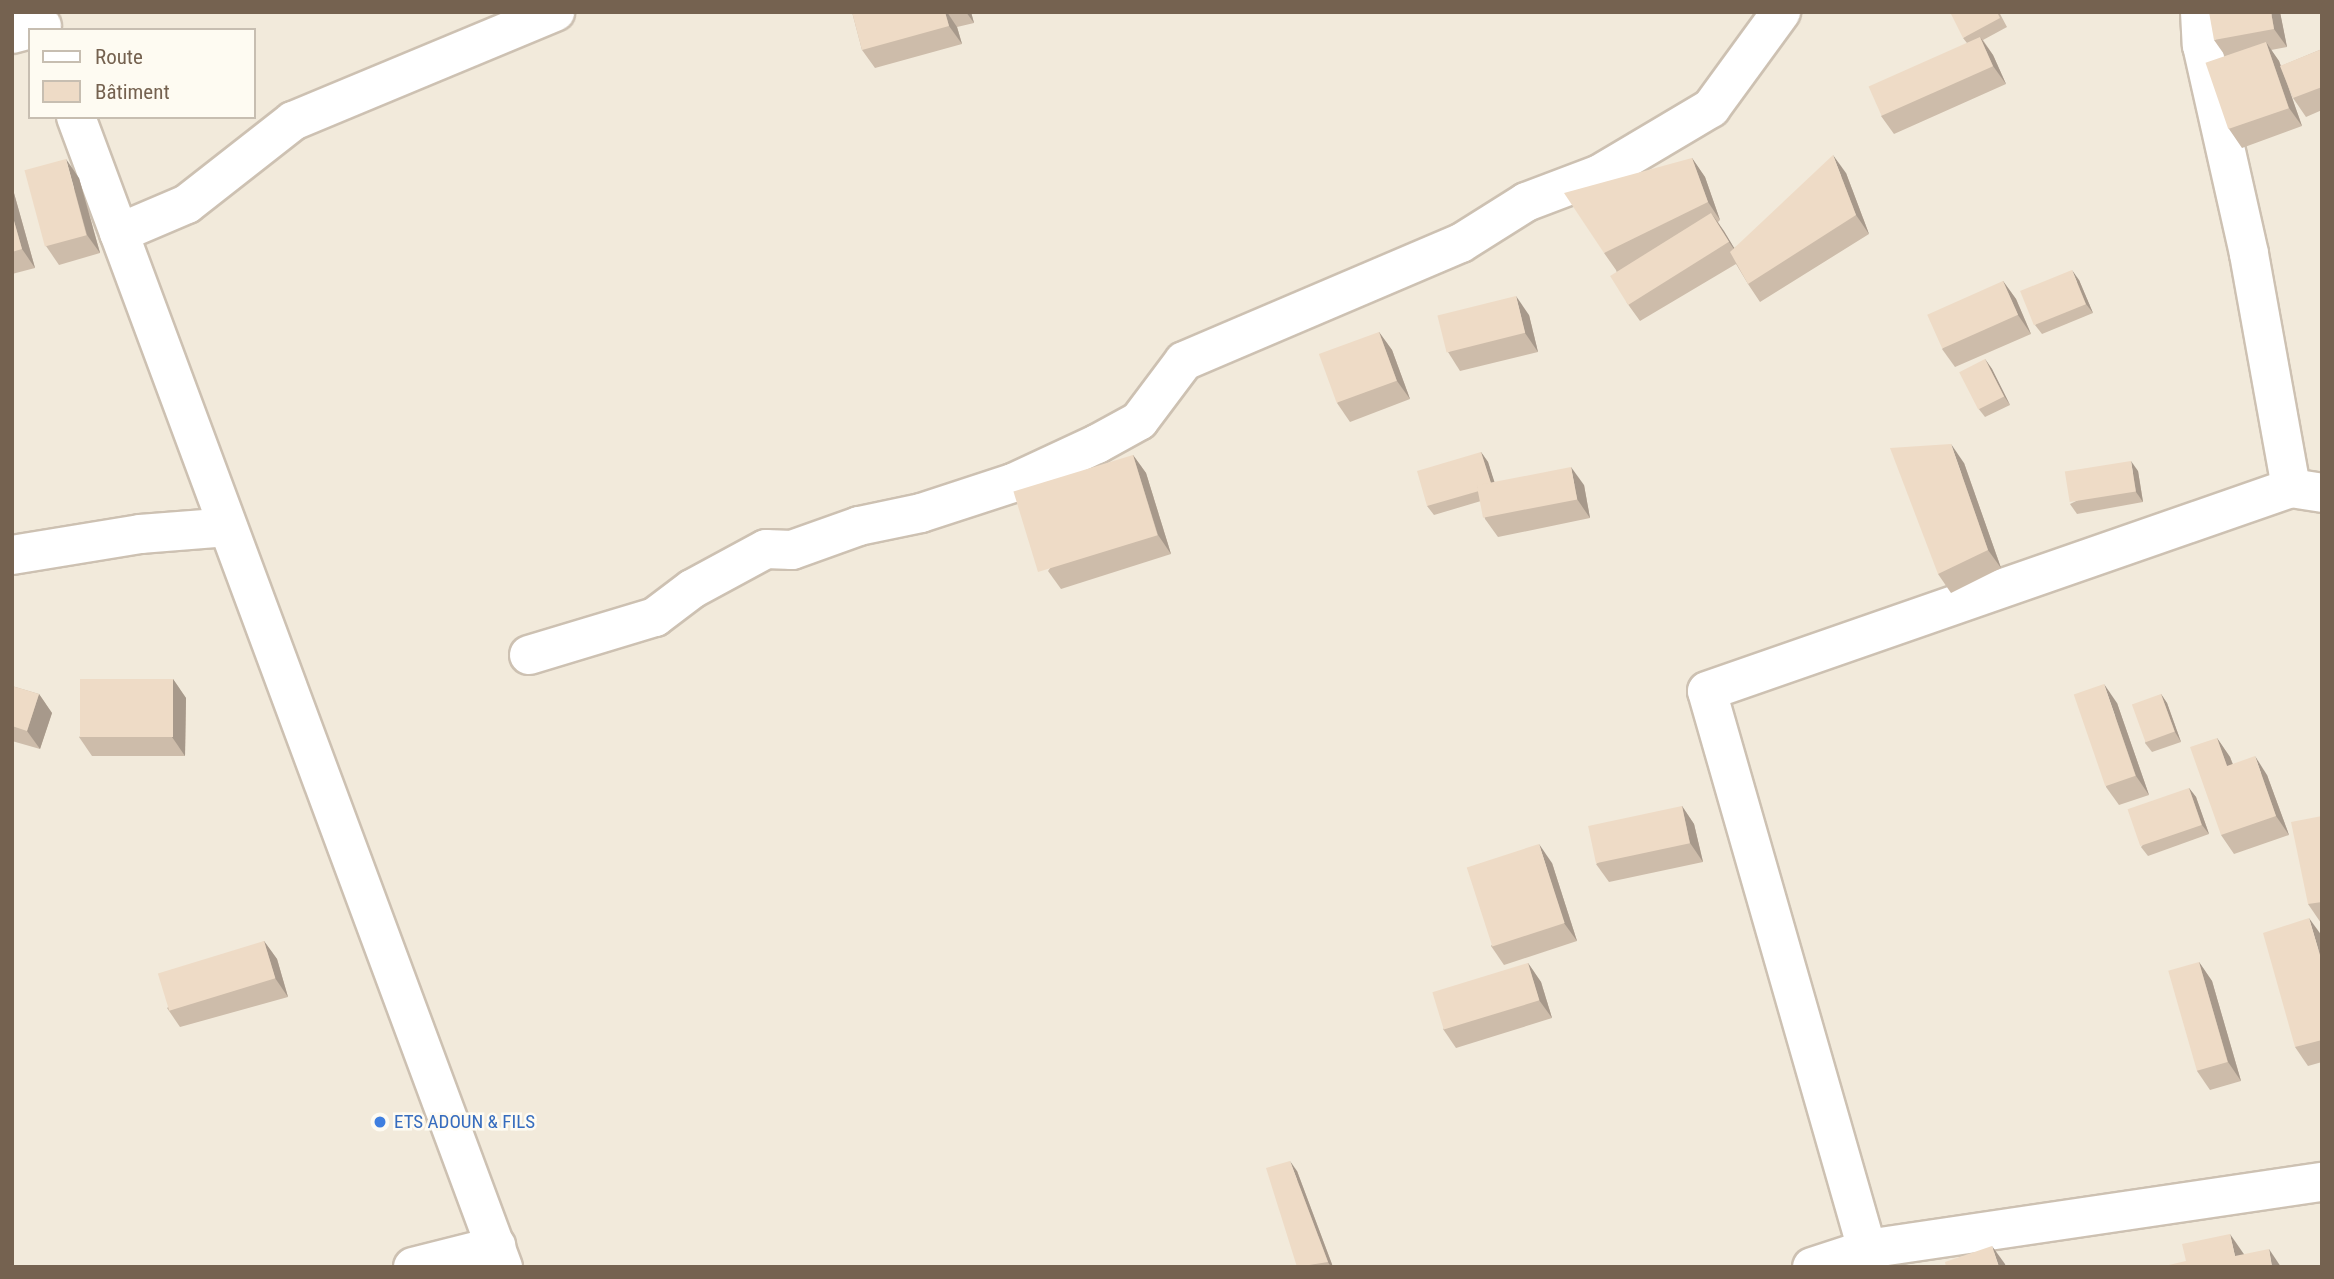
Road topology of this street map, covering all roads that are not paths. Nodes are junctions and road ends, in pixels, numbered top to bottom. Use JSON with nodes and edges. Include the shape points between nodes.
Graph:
{"nodes":[{"id":1,"x":555,"y":12,"type":"edge"},
{"id":2,"x":1781,"y":12,"type":"edge"},
{"id":3,"x":2200,"y":12,"type":"edge"},
{"id":4,"x":77,"y":119,"type":"edge"},
{"id":5,"x":119,"y":233,"type":"junction"},
{"id":6,"x":2306,"y":490,"type":"edge"},
{"id":7,"x":228,"y":527,"type":"junction"},
{"id":8,"x":12,"y":555,"type":"edge"},
{"id":9,"x":529,"y":655,"type":"dead end"},
{"id":10,"x":2322,"y":1182,"type":"edge"},
{"id":11,"x":1867,"y":1249,"type":"junction"},
{"id":12,"x":499,"y":1256,"type":"edge"},
{"id":13,"x":413,"y":1267,"type":"edge"},
{"id":14,"x":1812,"y":1267,"type":"edge"}],
"edges":[{"from":1,"to":5,"type":"street","via":[[293,121],[187,204]]},
{"from":2,"to":9,"type":"street","via":[[1711,108],[1600,174],[1525,202],[1461,243],[1184,361],[1139,421],[1097,444],[1013,483],[921,513],[859,526],[792,551],[766,549],[692,589],[655,617]]},
{"from":3,"to":6,"type":"street","via":[[2202,45]]},
{"from":4,"to":5,"type":"street"},
{"from":5,"to":7,"type":"street"},
{"from":6,"to":11,"type":"street","via":[[1707,691]]},
{"from":7,"to":8,"type":"street","via":[[140,534]]},
{"from":7,"to":12,"type":"street"},
{"from":10,"to":11,"type":"street"},
{"from":11,"to":14,"type":"street"},
{"from":12,"to":13,"type":"street"}]}
